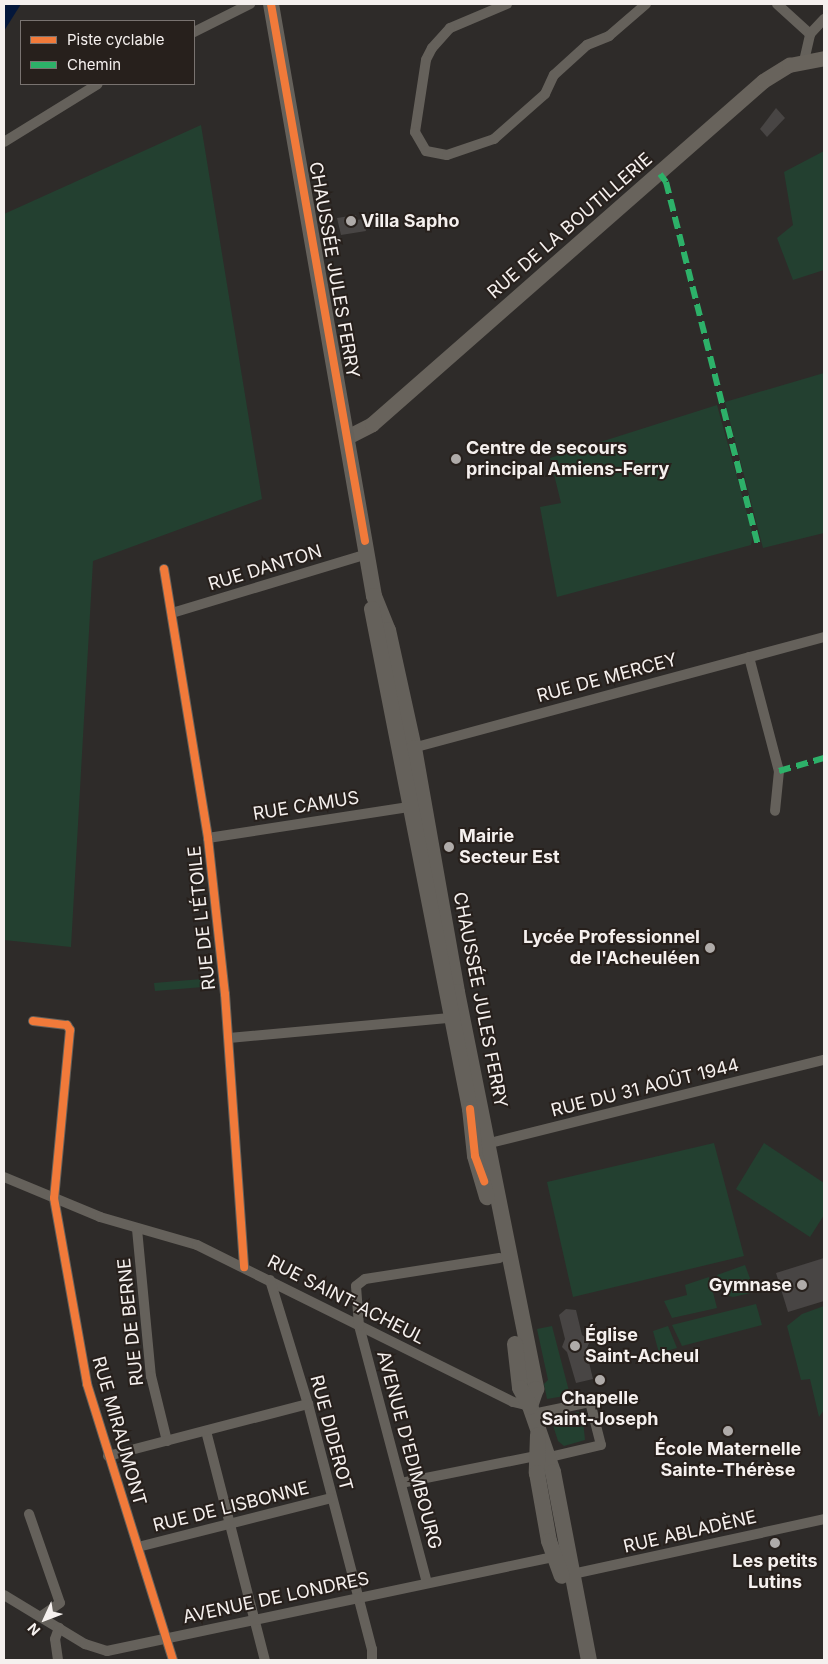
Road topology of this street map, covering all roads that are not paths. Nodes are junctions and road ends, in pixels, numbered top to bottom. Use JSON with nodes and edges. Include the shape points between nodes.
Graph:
{"nodes":[{"id":1,"x":250,"y":4,"type":"edge"},
{"id":2,"x":271,"y":4,"type":"edge"},
{"id":3,"x":507,"y":4,"type":"edge"},
{"id":4,"x":646,"y":4,"type":"edge"},
{"id":5,"x":777,"y":4,"type":"edge"},
{"id":6,"x":824,"y":19,"type":"edge"},
{"id":7,"x":195,"y":32,"type":"edge"},
{"id":8,"x":810,"y":34,"type":"junction"},
{"id":9,"x":824,"y":58,"type":"edge"},
{"id":10,"x":804,"y":61,"type":"junction"},
{"id":11,"x":96,"y":85,"type":"edge"},
{"id":12,"x":4,"y":142,"type":"edge"},
{"id":13,"x":347,"y":437,"type":"junction"},
{"id":14,"x":367,"y":554,"type":"junction"},
{"id":15,"x":164,"y":569,"type":"dead end"},
{"id":16,"x":172,"y":613,"type":"junction"},
{"id":17,"x":824,"y":637,"type":"edge"},
{"id":18,"x":749,"y":657,"type":"junction"},
{"id":19,"x":406,"y":750,"type":"junction"},
{"id":20,"x":409,"y":807,"type":"junction"},
{"id":21,"x":775,"y":811,"type":"dead end"},
{"id":22,"x":208,"y":838,"type":"junction"},
{"id":23,"x":450,"y":1018,"type":"junction"},
{"id":24,"x":33,"y":1021,"type":"dead end"},
{"id":25,"x":229,"y":1038,"type":"junction"},
{"id":26,"x":824,"y":1060,"type":"edge"},
{"id":27,"x":480,"y":1145,"type":"junction"},
{"id":28,"x":4,"y":1177,"type":"edge"},
{"id":29,"x":54,"y":1198,"type":"junction"},
{"id":30,"x":137,"y":1229,"type":"junction"},
{"id":31,"x":499,"y":1258,"type":"junction"},
{"id":32,"x":244,"y":1267,"type":"junction"},
{"id":33,"x":270,"y":1280,"type":"junction"},
{"id":34,"x":359,"y":1326,"type":"junction"},
{"id":35,"x":308,"y":1404,"type":"junction"},
{"id":36,"x":532,"y":1410,"type":"junction"},
{"id":37,"x":206,"y":1431,"type":"junction"},
{"id":38,"x":168,"y":1441,"type":"junction"},
{"id":39,"x":108,"y":1456,"type":"junction"},
{"id":40,"x":543,"y":1457,"type":"junction"},
{"id":41,"x":401,"y":1483,"type":"junction"},
{"id":42,"x":332,"y":1498,"type":"junction"},
{"id":43,"x":29,"y":1514,"type":"dead end"},
{"id":44,"x":824,"y":1519,"type":"edge"},
{"id":45,"x":231,"y":1524,"type":"junction"},
{"id":46,"x":138,"y":1547,"type":"junction"},
{"id":47,"x":562,"y":1556,"type":"junction"},
{"id":48,"x":568,"y":1575,"type":"junction"},
{"id":49,"x":427,"y":1582,"type":"junction"},
{"id":50,"x":4,"y":1595,"type":"edge"},
{"id":51,"x":358,"y":1596,"type":"junction"},
{"id":52,"x":40,"y":1617,"type":"junction"},
{"id":53,"x":256,"y":1619,"type":"junction"},
{"id":54,"x":59,"y":1628,"type":"junction"},
{"id":55,"x":166,"y":1638,"type":"junction"},
{"id":56,"x":58,"y":1660,"type":"edge"},
{"id":57,"x":173,"y":1660,"type":"edge"},
{"id":58,"x":265,"y":1660,"type":"edge"},
{"id":59,"x":372,"y":1660,"type":"edge"},
{"id":60,"x":579,"y":1660,"type":"edge"},
{"id":61,"x":589,"y":1660,"type":"edge"}],
"edges":[{"from":1,"to":7,"type":"street"},
{"from":2,"to":13,"type":"main road","name":"CHAUSSÉE JULES FERRY"},
{"from":3,"to":4,"type":"street","via":[[450,28],[432,48],[426,60],[415,132],[426,151],[447,155],[494,138],[545,94],[554,75],[587,45],[609,36]]},
{"from":5,"to":8,"type":"street"},
{"from":6,"to":8,"type":"street"},
{"from":8,"to":10,"type":"street"},
{"from":9,"to":10,"type":"street","name":"RUE DE LA BOUTILLERIE"},
{"from":10,"to":13,"type":"street","name":"RUE DE LA BOUTILLERIE","via":[[763,81],[372,424]]},
{"from":11,"to":12,"type":"street"},
{"from":13,"to":14,"type":"main road","name":"CHAUSSÉE JULES FERRY"},
{"from":14,"to":16,"type":"street","name":"RUE DANTON"},
{"from":14,"to":19,"type":"main road","name":"CHAUSSÉE JULES FERRY","via":[[374,596],[388,630]]},
{"from":15,"to":16,"type":"street","name":"RUE DE L'ÉTOILE"},
{"from":16,"to":22,"type":"street","name":"RUE DE L'ÉTOILE"},
{"from":17,"to":18,"type":"street","name":"RUE DE MERCEY"},
{"from":18,"to":19,"type":"street","name":"RUE DE MERCEY"},
{"from":18,"to":21,"type":"street","via":[[778,770]]},
{"from":19,"to":20,"type":"main road","name":"CHAUSSÉE JULES FERRY"},
{"from":19,"to":27,"type":"main road","name":"CHAUSSÉE JULES FERRY"},
{"from":20,"to":22,"type":"street","name":"RUE CAMUS"},
{"from":20,"to":23,"type":"main road","name":"CHAUSSÉE JULES FERRY"},
{"from":22,"to":25,"type":"street","name":"RUE DE L'ÉTOILE"},
{"from":23,"to":25,"type":"street"},
{"from":23,"to":27,"type":"main road","name":"CHAUSSÉE JULES FERRY"},
{"from":24,"to":29,"type":"street","name":"RUE MIRAUMONT","via":[[67,1026],[70,1030]]},
{"from":25,"to":32,"type":"street","name":"RUE DE L'ÉTOILE"},
{"from":26,"to":27,"type":"street","name":"RUE DU 31 AOÛT 1944"},
{"from":27,"to":31,"type":"main road"},
{"from":27,"to":36,"type":"main road","name":"CHAUSSÉE JULES FERRY","via":[[536,1389]]},
{"from":28,"to":29,"type":"street","name":"RUE SAINT-ACHEUL"},
{"from":29,"to":30,"type":"street","name":"RUE SAINT-ACHEUL"},
{"from":29,"to":39,"type":"street","name":"RUE MIRAUMONT","via":[[87,1384]]},
{"from":30,"to":32,"type":"street","name":"RUE SAINT-ACHEUL","via":[[198,1245]]},
{"from":30,"to":38,"type":"street","name":"RUE DE BERNE","via":[[151,1376]]},
{"from":31,"to":34,"type":"street","name":"AVENUE D'EDIMBOURG","via":[[358,1282],[355,1292]]},
{"from":31,"to":36,"type":"main road","via":[[521,1371],[520,1388]]},
{"from":32,"to":33,"type":"street","name":"RUE SAINT-ACHEUL"},
{"from":33,"to":34,"type":"street","name":"RUE SAINT-ACHEUL"},
{"from":33,"to":35,"type":"street","name":"RUE DIDEROT"},
{"from":34,"to":36,"type":"street","name":"RUE SAINT-ACHEUL"},
{"from":34,"to":41,"type":"street","name":"AVENUE D'EDIMBOURG"},
{"from":35,"to":37,"type":"street"},
{"from":35,"to":42,"type":"street","name":"RUE DIDEROT"},
{"from":36,"to":40,"type":"main road","name":"CHAUSSÉE JULES FERRY"},
{"from":36,"to":40,"type":"street","via":[[590,1402],[606,1444]]},
{"from":37,"to":38,"type":"street"},
{"from":37,"to":45,"type":"street"},
{"from":38,"to":39,"type":"street"},
{"from":39,"to":46,"type":"street","name":"RUE MIRAUMONT"},
{"from":40,"to":41,"type":"street"},
{"from":40,"to":47,"type":"main road","name":"CHAUSSÉE JULES FERRY"},
{"from":41,"to":49,"type":"street","name":"AVENUE D'EDIMBOURG"},
{"from":42,"to":45,"type":"street","name":"RUE DE LISBONNE"},
{"from":42,"to":51,"type":"street","name":"RUE DIDEROT"},
{"from":43,"to":52,"type":"street","via":[[60,1602]]},
{"from":44,"to":48,"type":"street","name":"RUE ABLADÈNE"},
{"from":45,"to":46,"type":"street","name":"RUE DE LISBONNE"},
{"from":45,"to":53,"type":"street"},
{"from":46,"to":55,"type":"street","name":"RUE MIRAUMONT"},
{"from":47,"to":48,"type":"main road","name":"CHAUSSÉE JULES FERRY"},
{"from":47,"to":49,"type":"street","name":"AVENUE DE LONDRES"},
{"from":48,"to":60,"type":"main road","name":"CHAUSSÉE JULES FERRY"},
{"from":48,"to":61,"type":"main road","name":"CHAUSSÉE JULES FERRY"},
{"from":49,"to":51,"type":"street","name":"AVENUE DE LONDRES"},
{"from":50,"to":52,"type":"street","name":"AVENUE DE LONDRES"},
{"from":51,"to":53,"type":"street","name":"AVENUE DE LONDRES"},
{"from":51,"to":59,"type":"street","name":"RUE DIDEROT"},
{"from":52,"to":54,"type":"street","name":"AVENUE DE LONDRES"},
{"from":53,"to":55,"type":"street","name":"AVENUE DE LONDRES"},
{"from":53,"to":58,"type":"street"},
{"from":54,"to":55,"type":"street","name":"AVENUE DE LONDRES","via":[[84,1644],[107,1651]]},
{"from":54,"to":56,"type":"street","via":[[54,1639]]},
{"from":55,"to":57,"type":"street","name":"RUE MIRAUMONT"}]}
